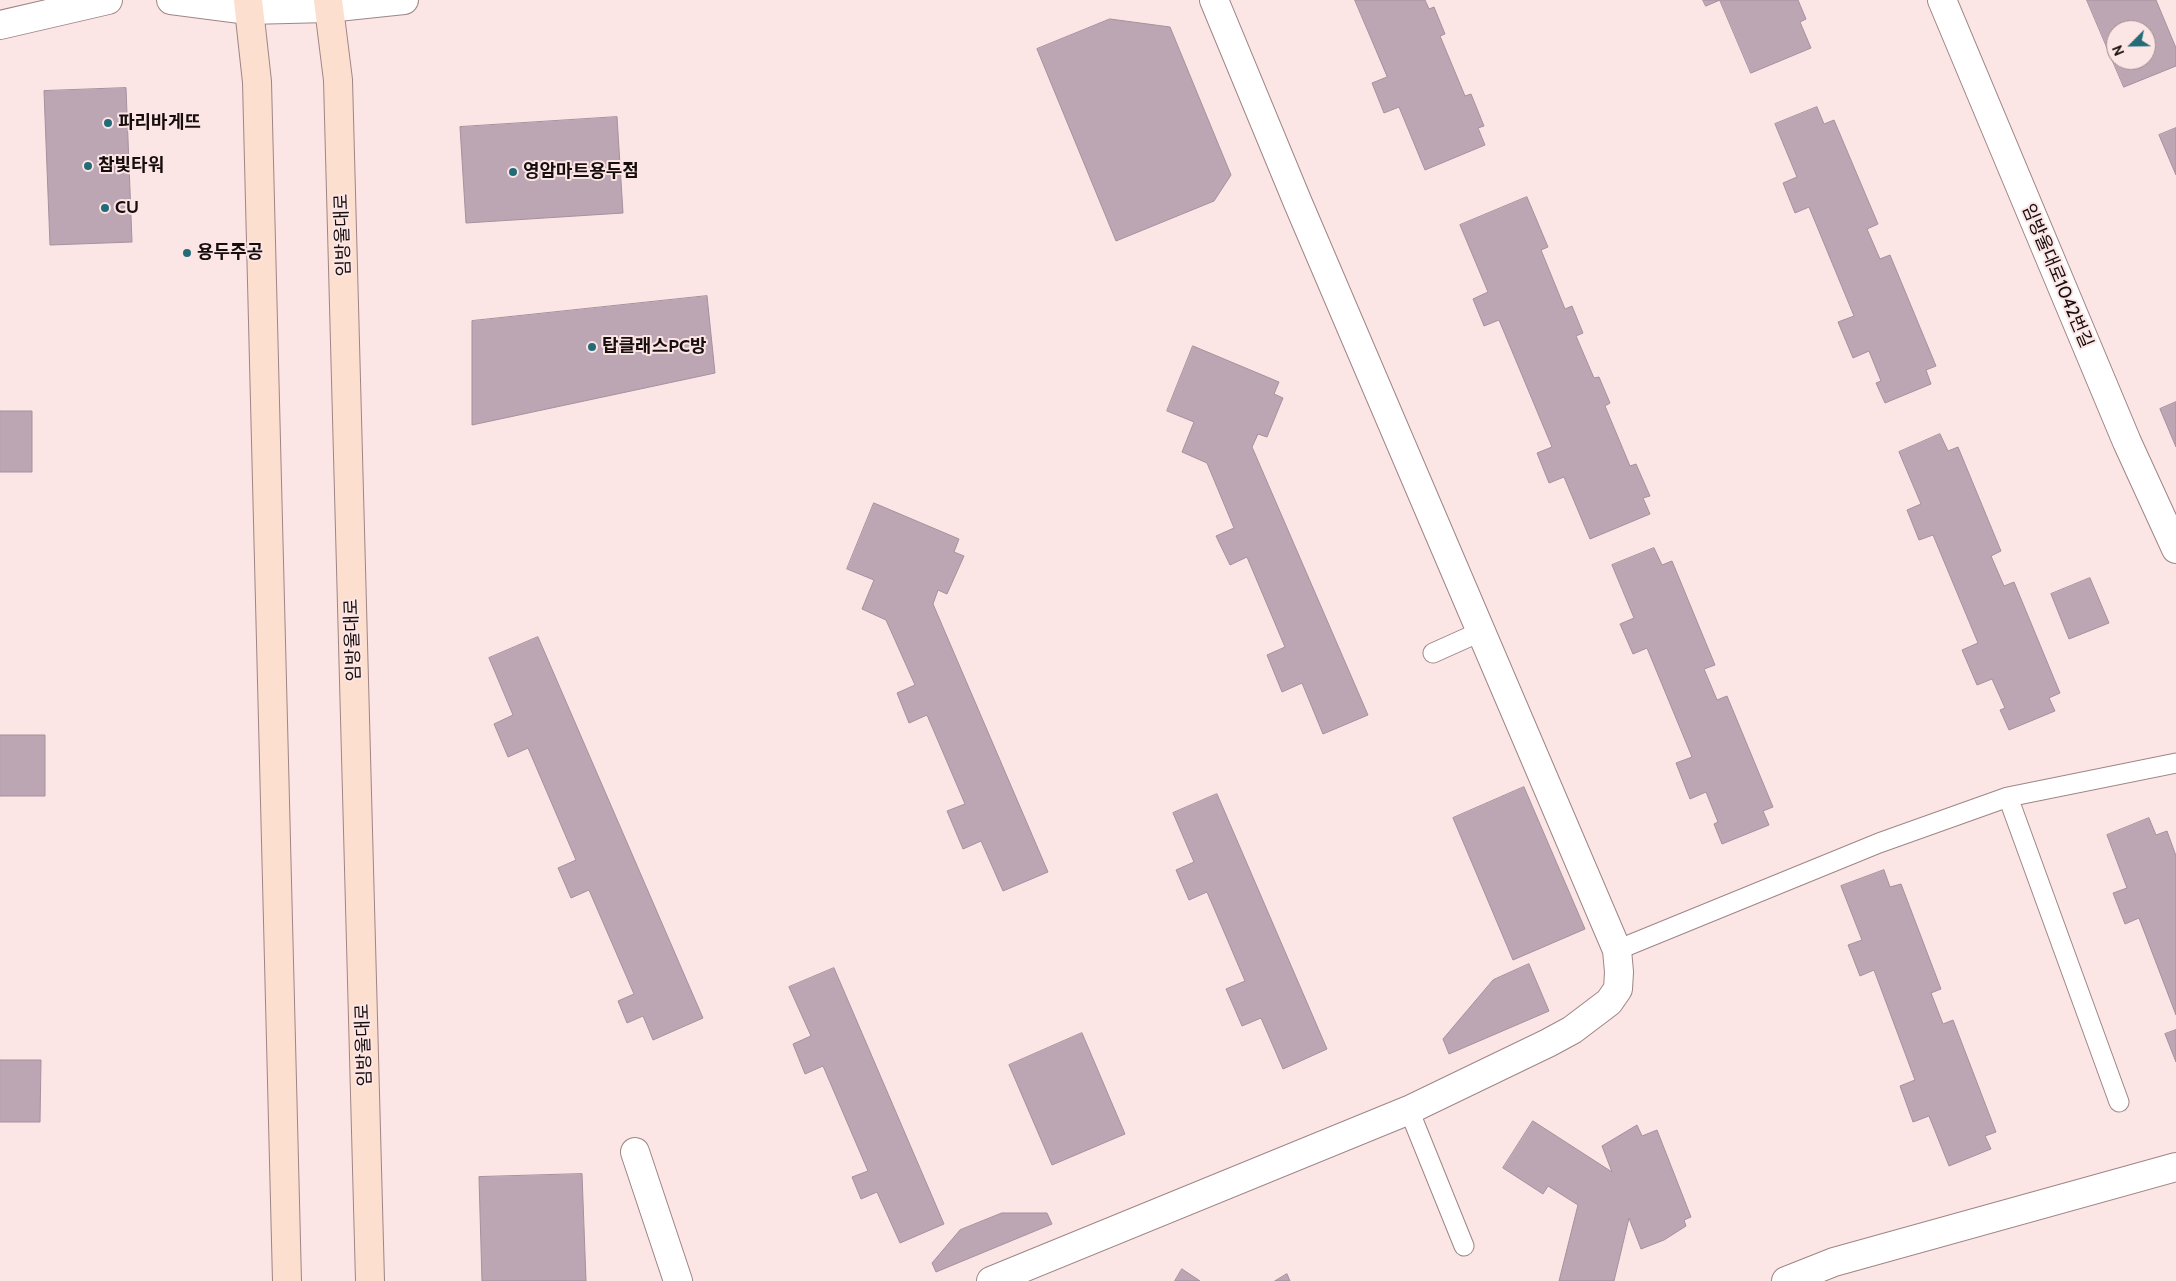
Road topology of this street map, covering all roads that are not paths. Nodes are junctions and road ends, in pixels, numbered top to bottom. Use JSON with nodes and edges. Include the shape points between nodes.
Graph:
{"nodes":[{"id":1,"x":108,"y":0,"type":"edge"},
{"id":2,"x":172,"y":0,"type":"edge"},
{"id":3,"x":404,"y":0,"type":"edge"},
{"id":4,"x":1214,"y":0,"type":"edge"},
{"id":5,"x":1942,"y":0,"type":"edge"},
{"id":6,"x":328,"y":4,"type":"edge"},
{"id":7,"x":248,"y":5,"type":"edge"},
{"id":8,"x":0,"y":25,"type":"edge"},
{"id":9,"x":2176,"y":550,"type":"edge"},
{"id":10,"x":1482,"y":631,"type":"junction"},
{"id":11,"x":1433,"y":653,"type":"dead end"},
{"id":12,"x":2176,"y":763,"type":"edge"},
{"id":13,"x":2008,"y":797,"type":"junction"},
{"id":14,"x":1617,"y":950,"type":"junction"},
{"id":15,"x":2119,"y":1102,"type":"dead end"},
{"id":16,"x":1409,"y":1110,"type":"junction"},
{"id":17,"x":636,"y":1152,"type":"dead end"},
{"id":18,"x":2176,"y":1167,"type":"edge"},
{"id":19,"x":286,"y":1224,"type":"junction"},
{"id":20,"x":1464,"y":1246,"type":"dead end"},
{"id":21,"x":1004,"y":1278,"type":"edge"},
{"id":22,"x":280,"y":1281,"type":"edge"},
{"id":23,"x":287,"y":1281,"type":"edge"},
{"id":24,"x":370,"y":1281,"type":"edge"},
{"id":25,"x":678,"y":1281,"type":"edge"},
{"id":26,"x":1786,"y":1281,"type":"edge"}],
"edges":[{"from":1,"to":8,"type":"street"},
{"from":2,"to":7,"type":"street"},
{"from":3,"to":6,"type":"street"},
{"from":4,"to":10,"type":"street"},
{"from":5,"to":9,"type":"street","name":"임방울대로1042번길","via":[[2126,442]]},
{"from":6,"to":7,"type":"street"},
{"from":6,"to":24,"type":"main road","name":"임방울대로","via":[[338,80]]},
{"from":7,"to":19,"type":"main road","via":[[257,82]]},
{"from":10,"to":11,"type":"lane"},
{"from":10,"to":14,"type":"street"},
{"from":12,"to":13,"type":"lane"},
{"from":13,"to":14,"type":"lane","via":[[1870,847]]},
{"from":13,"to":15,"type":"lane"},
{"from":14,"to":16,"type":"street","via":[[1618,989],[1601,1009],[1548,1043]]},
{"from":16,"to":20,"type":"lane"},
{"from":16,"to":21,"type":"street"},
{"from":17,"to":25,"type":"street"},
{"from":18,"to":26,"type":"street","via":[[1834,1262]]},
{"from":19,"to":22,"type":"main road"},
{"from":19,"to":23,"type":"main road"}]}
